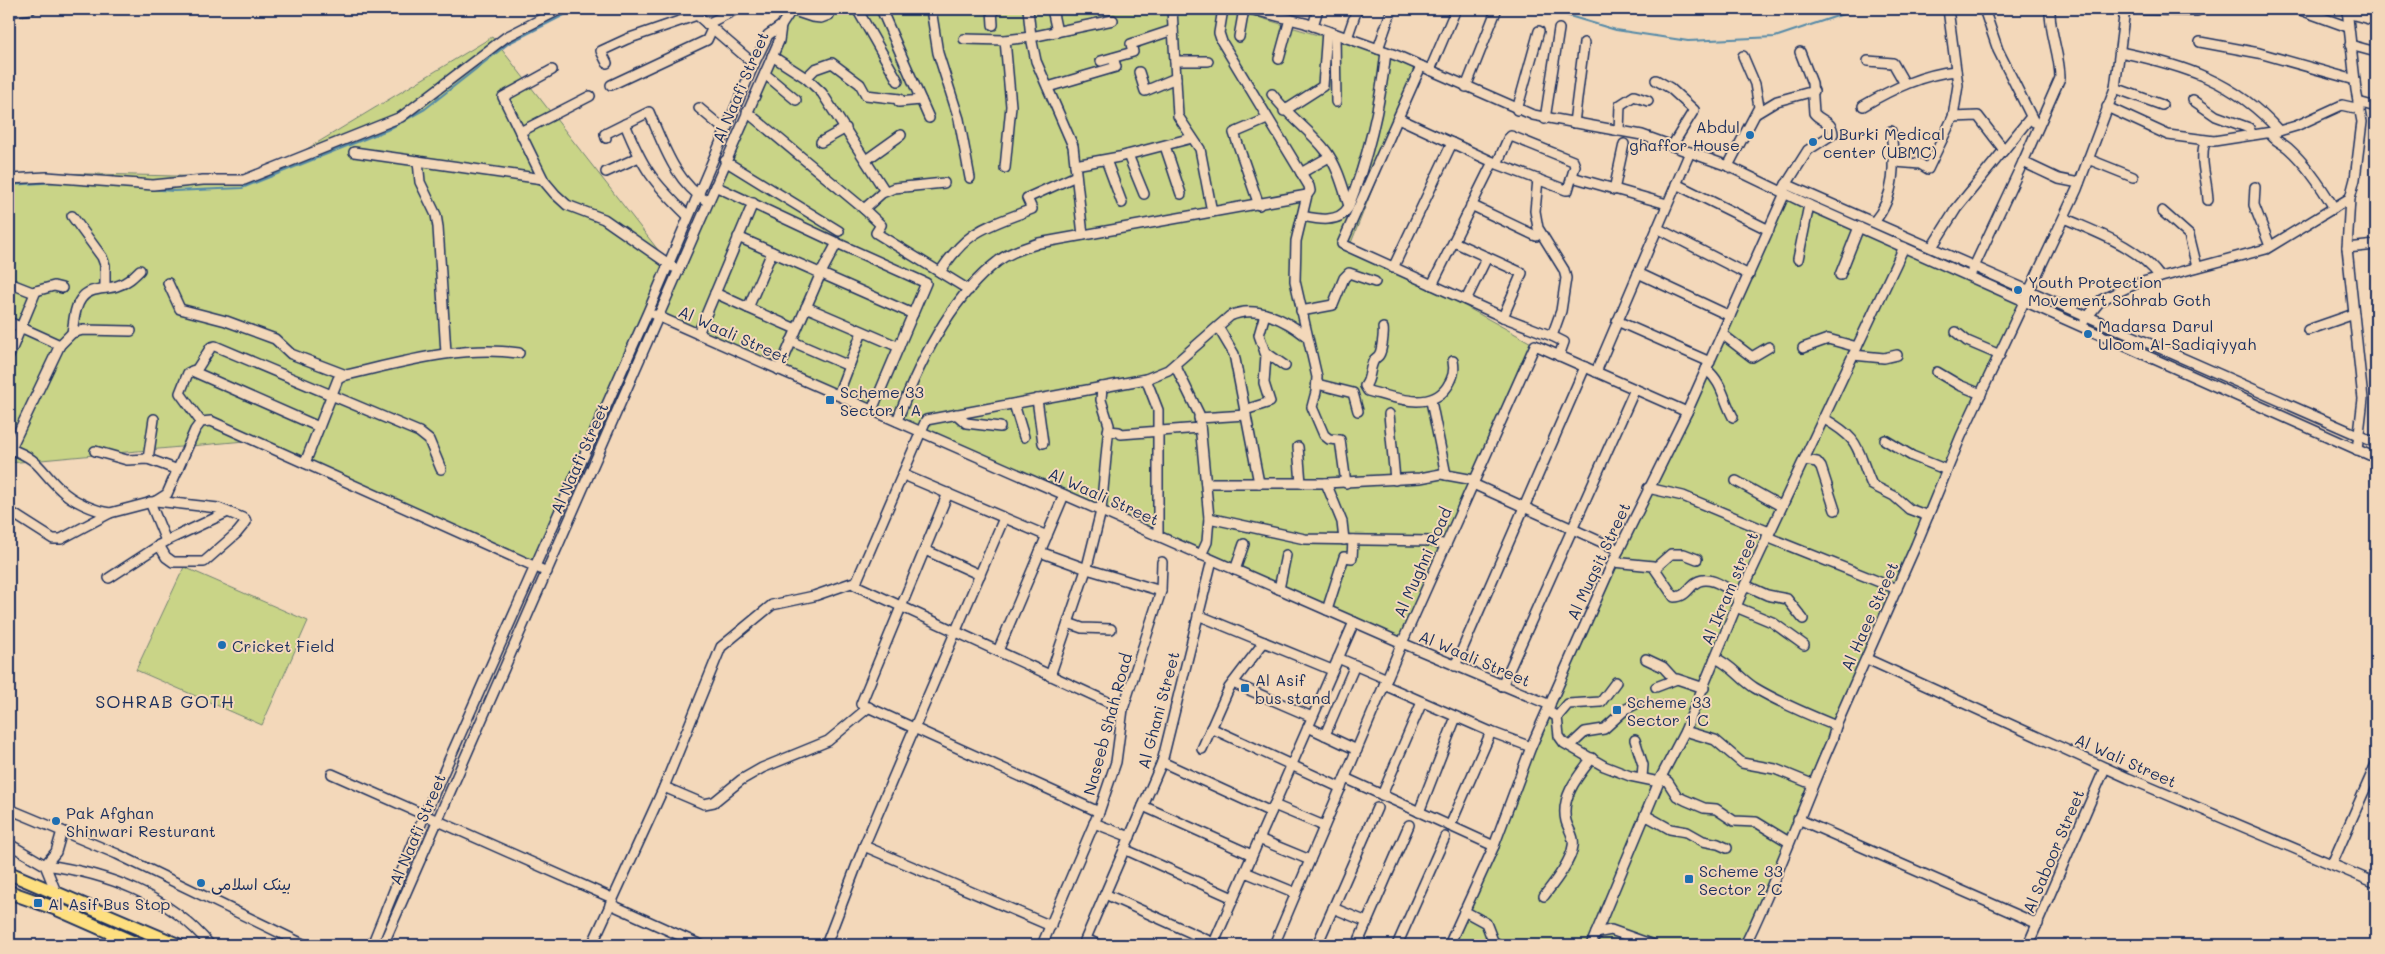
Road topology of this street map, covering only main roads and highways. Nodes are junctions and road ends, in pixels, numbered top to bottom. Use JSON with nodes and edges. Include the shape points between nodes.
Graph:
{"nodes":[{"id":1,"x":9,"y":864,"type":"edge"},
{"id":2,"x":9,"y":873,"type":"edge"},
{"id":3,"x":9,"y":892,"type":"edge"},
{"id":4,"x":56,"y":892,"type":"junction"},
{"id":5,"x":138,"y":945,"type":"edge"},
{"id":6,"x":178,"y":945,"type":"edge"}],
"edges":[{"from":1,"to":4,"type":"highway"},
{"from":2,"to":4,"type":"highway"},
{"from":3,"to":5,"type":"highway"},
{"from":4,"to":6,"type":"highway"}]}
